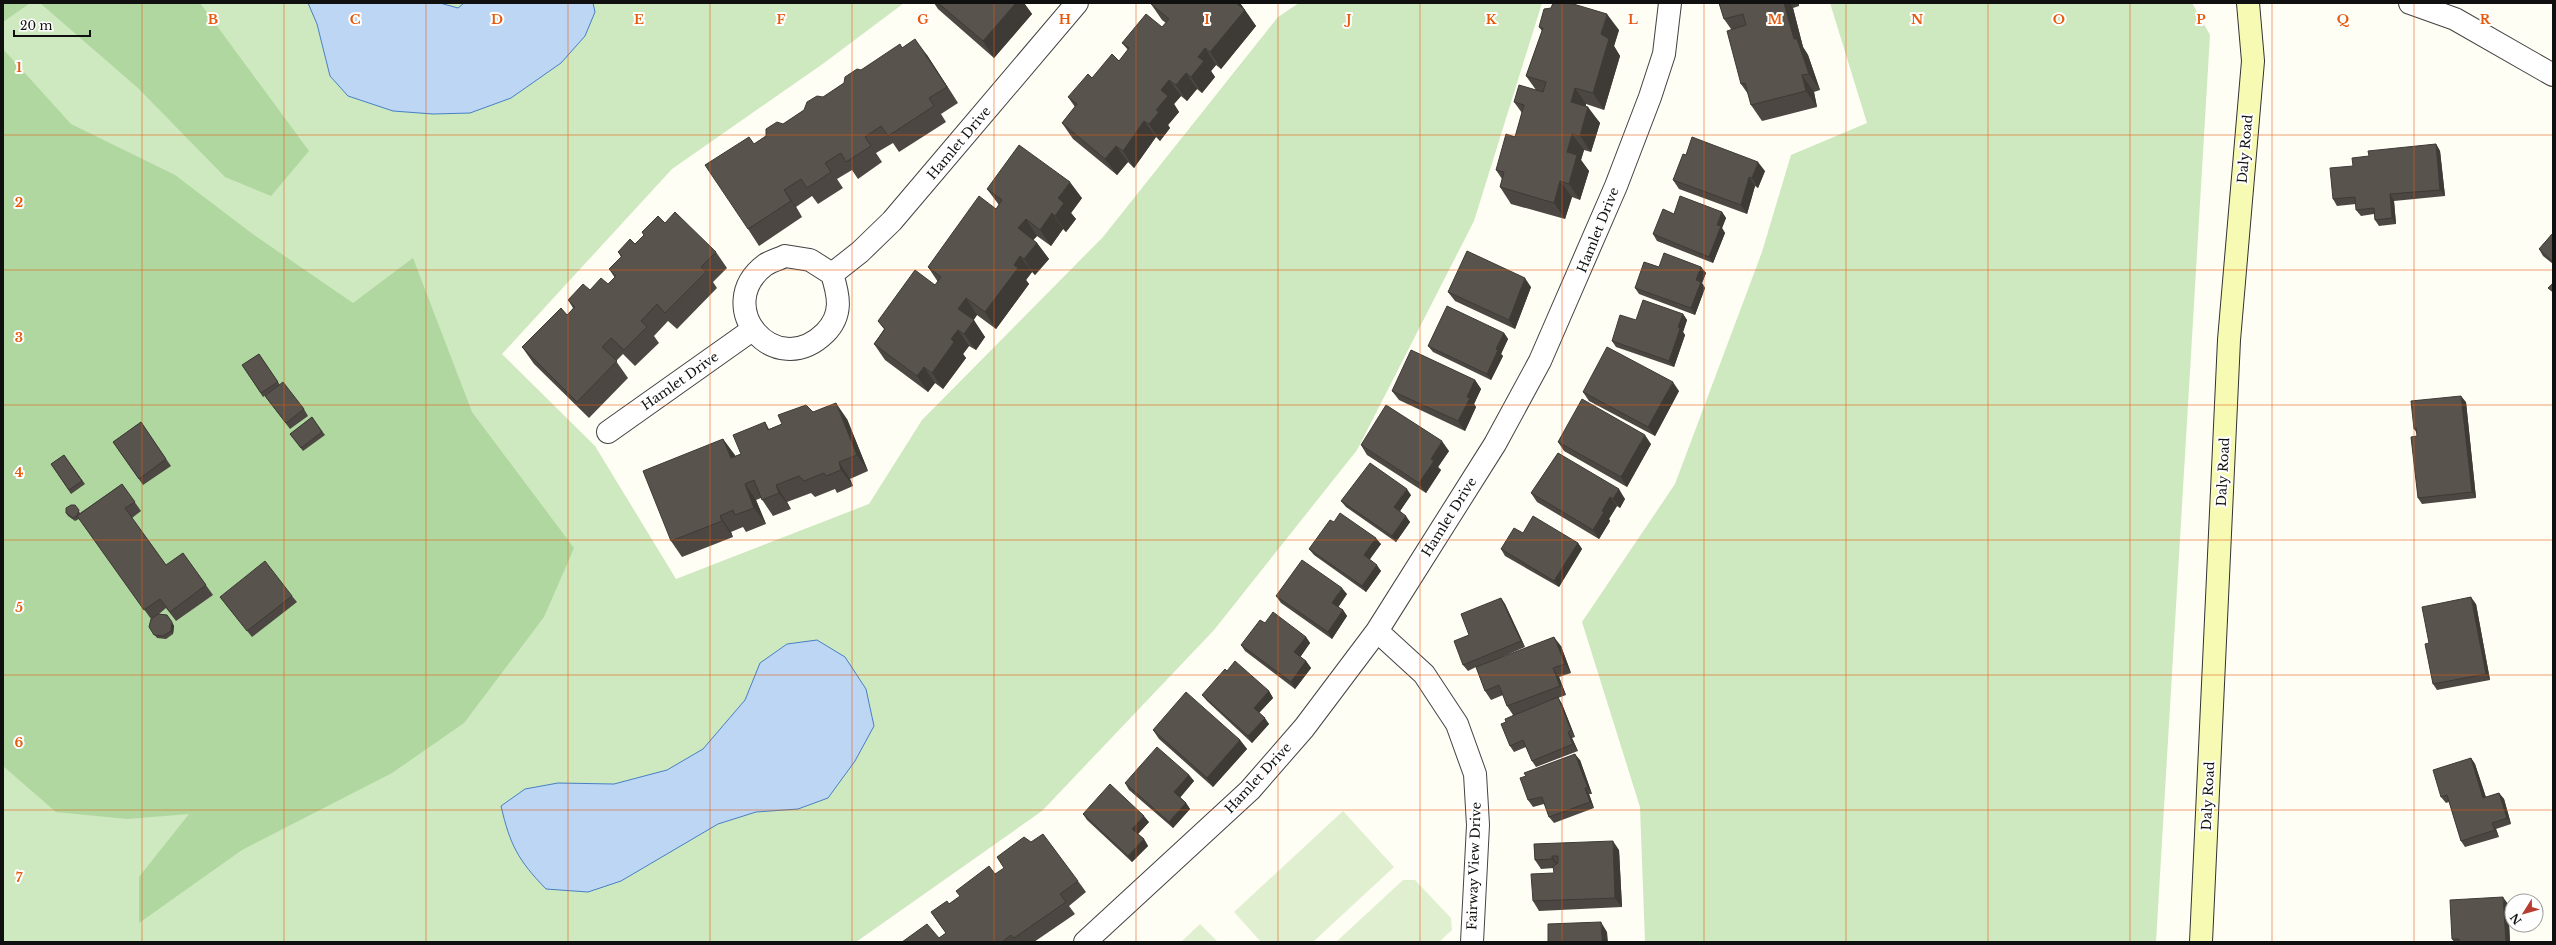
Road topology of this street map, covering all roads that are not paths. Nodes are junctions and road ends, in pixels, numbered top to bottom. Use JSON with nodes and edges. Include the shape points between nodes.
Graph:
{"nodes":[{"id":1,"x":1077,"y":3,"type":"edge"},
{"id":2,"x":1670,"y":3,"type":"edge"},
{"id":3,"x":2248,"y":3,"type":"edge"},
{"id":4,"x":2410,"y":3,"type":"edge"},
{"id":5,"x":2553,"y":75,"type":"edge"},
{"id":6,"x":832,"y":274,"type":"junction"},
{"id":7,"x":752,"y":330,"type":"junction"},
{"id":8,"x":608,"y":432,"type":"dead end"},
{"id":9,"x":1377,"y":631,"type":"junction"},
{"id":10,"x":1084,"y":942,"type":"edge"},
{"id":11,"x":1472,"y":942,"type":"edge"},
{"id":12,"x":2201,"y":942,"type":"edge"}],
"edges":[{"from":1,"to":6,"type":"street","name":"Hamlet Drive","via":[[892,221],[860,252]]},
{"from":2,"to":9,"type":"street","name":"Hamlet Drive","via":[[1664,54],[1650,97],[1585,261],[1540,361],[1495,444]]},
{"from":3,"to":12,"type":"main road","name":"Daly Road","via":[[2253,61],[2229,340]]},
{"from":4,"to":5,"type":"street","via":[[2455,20]]},
{"from":6,"to":7,"type":"street","via":[[810,260],[785,256],[765,265],[748,284],[746,316]]},
{"from":6,"to":7,"type":"street","via":[[838,293],[838,312],[832,325],[819,339],[802,347],[785,349],[767,344]]},
{"from":7,"to":8,"type":"street","name":"Hamlet Drive"},
{"from":9,"to":10,"type":"street","name":"Hamlet Drive","via":[[1304,728],[1250,790]]},
{"from":9,"to":11,"type":"street","name":"Fairway View Drive","via":[[1424,674],[1457,724],[1475,774],[1478,825]]}]}
